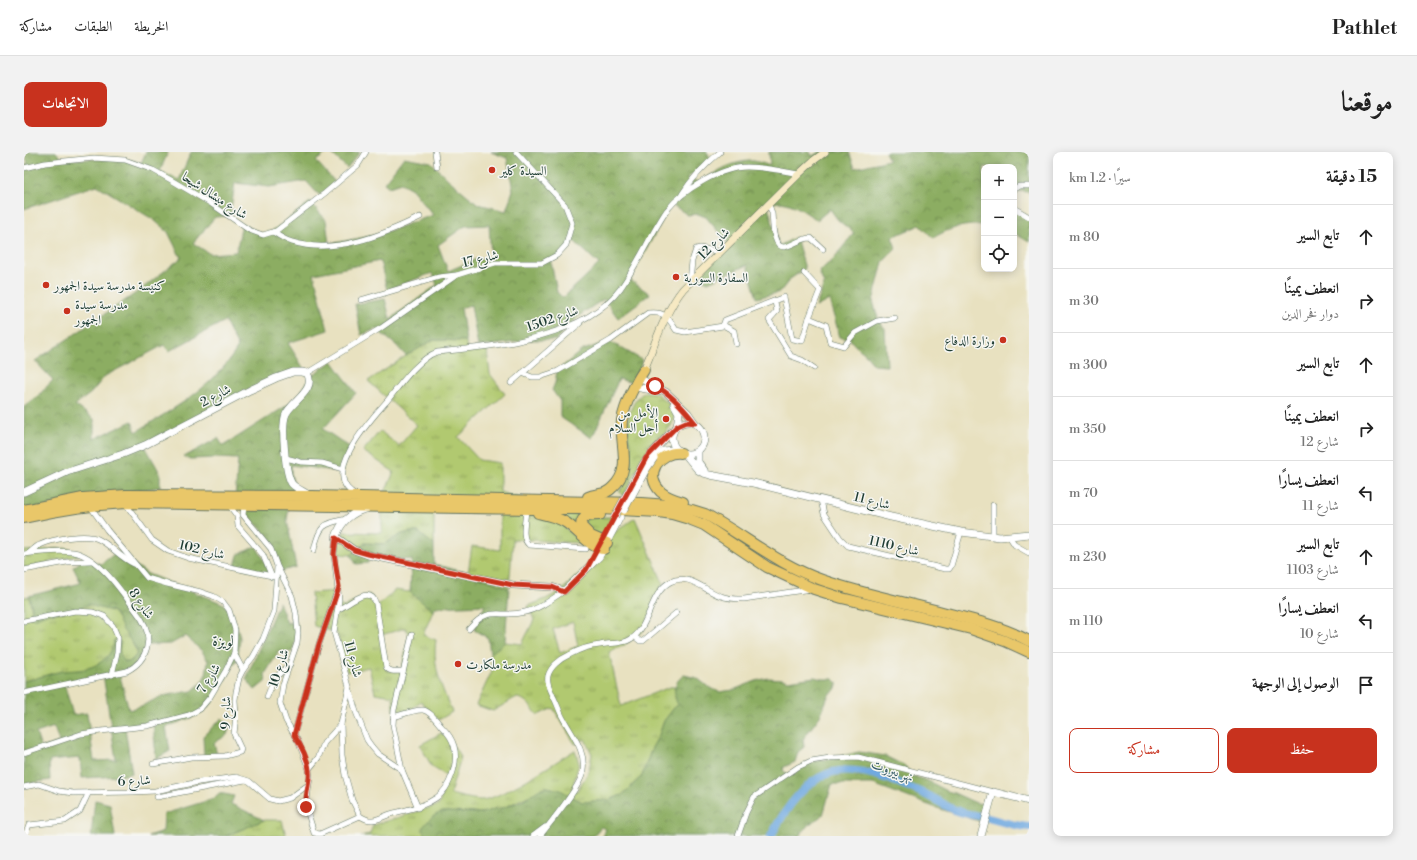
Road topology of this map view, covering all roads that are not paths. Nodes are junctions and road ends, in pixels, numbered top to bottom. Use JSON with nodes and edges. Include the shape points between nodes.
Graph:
{"nodes":[{"id":1,"x":96,"y":152,"type":"edge"},
{"id":2,"x":366,"y":152,"type":"edge"},
{"id":3,"x":435,"y":152,"type":"edge"},
{"id":4,"x":516,"y":152,"type":"edge"},
{"id":5,"x":720,"y":152,"type":"edge"},
{"id":6,"x":825,"y":152,"type":"edge"},
{"id":7,"x":94,"y":158,"type":"junction"},
{"id":8,"x":437,"y":167,"type":"dead end"},
{"id":9,"x":24,"y":168,"type":"edge"},
{"id":10,"x":799,"y":174,"type":"junction"},
{"id":11,"x":1029,"y":186,"type":"edge"},
{"id":12,"x":1017,"y":187,"type":"edge"},
{"id":13,"x":680,"y":196,"type":"junction"},
{"id":14,"x":768,"y":204,"type":"junction"},
{"id":15,"x":1017,"y":210,"type":"edge"},
{"id":16,"x":420,"y":217,"type":"dead end"},
{"id":17,"x":1029,"y":217,"type":"edge"},
{"id":18,"x":273,"y":232,"type":"junction"},
{"id":19,"x":823,"y":249,"type":"dead end"},
{"id":20,"x":720,"y":252,"type":"junction"},
{"id":21,"x":804,"y":273,"type":"dead end"},
{"id":22,"x":457,"y":275,"type":"junction"},
{"id":23,"x":690,"y":282,"type":"junction"},
{"id":24,"x":361,"y":300,"type":"dead end"},
{"id":25,"x":775,"y":302,"type":"junction"},
{"id":26,"x":667,"y":316,"type":"junction"},
{"id":27,"x":810,"y":318,"type":"junction"},
{"id":28,"x":895,"y":318,"type":"dead end"},
{"id":29,"x":583,"y":320,"type":"junction"},
{"id":30,"x":723,"y":325,"type":"junction"},
{"id":31,"x":736,"y":344,"type":"dead end"},
{"id":32,"x":814,"y":368,"type":"dead end"},
{"id":33,"x":307,"y":373,"type":"junction"},
{"id":34,"x":522,"y":373,"type":"junction"},
{"id":35,"x":640,"y":380,"type":"junction"},
{"id":36,"x":511,"y":383,"type":"dead end"},
{"id":37,"x":695,"y":423,"type":"junction"},
{"id":38,"x":676,"y":427,"type":"junction"},
{"id":39,"x":698,"y":451,"type":"junction"},
{"id":40,"x":682,"y":453,"type":"junction"},
{"id":41,"x":653,"y":455,"type":"junction"},
{"id":42,"x":286,"y":458,"type":"junction"},
{"id":43,"x":343,"y":469,"type":"junction"},
{"id":44,"x":710,"y":475,"type":"junction"},
{"id":45,"x":293,"y":485,"type":"junction"},
{"id":46,"x":24,"y":492,"type":"edge"},
{"id":47,"x":291,"y":496,"type":"junction"},
{"id":48,"x":312,"y":496,"type":"junction"},
{"id":49,"x":365,"y":498,"type":"junction"},
{"id":50,"x":822,"y":500,"type":"junction"},
{"id":51,"x":587,"y":501,"type":"junction"},
{"id":52,"x":626,"y":502,"type":"junction"},
{"id":53,"x":125,"y":504,"type":"junction"},
{"id":54,"x":993,"y":505,"type":"dead end"},
{"id":55,"x":90,"y":506,"type":"junction"},
{"id":56,"x":373,"y":508,"type":"junction"},
{"id":57,"x":527,"y":509,"type":"junction"},
{"id":58,"x":24,"y":510,"type":"edge"},
{"id":59,"x":641,"y":511,"type":"junction"},
{"id":60,"x":48,"y":512,"type":"junction"},
{"id":61,"x":241,"y":512,"type":"junction"},
{"id":62,"x":705,"y":514,"type":"junction"},
{"id":63,"x":24,"y":518,"type":"edge"},
{"id":64,"x":347,"y":519,"type":"junction"},
{"id":65,"x":24,"y":525,"type":"edge"},
{"id":66,"x":960,"y":532,"type":"junction"},
{"id":67,"x":1029,"y":534,"type":"edge"},
{"id":68,"x":992,"y":536,"type":"junction"},
{"id":69,"x":1009,"y":536,"type":"junction"},
{"id":70,"x":336,"y":538,"type":"junction"},
{"id":71,"x":603,"y":545,"type":"junction"},
{"id":72,"x":586,"y":549,"type":"dead end"},
{"id":73,"x":314,"y":550,"type":"dead end"},
{"id":74,"x":27,"y":553,"type":"edge"},
{"id":75,"x":1029,"y":553,"type":"edge"},
{"id":76,"x":92,"y":561,"type":"junction"},
{"id":77,"x":137,"y":565,"type":"junction"},
{"id":78,"x":277,"y":566,"type":"junction"},
{"id":79,"x":24,"y":570,"type":"edge"},
{"id":80,"x":272,"y":576,"type":"junction"},
{"id":81,"x":275,"y":585,"type":"junction"},
{"id":82,"x":339,"y":587,"type":"junction"},
{"id":83,"x":814,"y":589,"type":"junction"},
{"id":84,"x":564,"y":592,"type":"junction"},
{"id":85,"x":339,"y":609,"type":"junction"},
{"id":86,"x":676,"y":613,"type":"dead end"},
{"id":87,"x":24,"y":621,"type":"edge"},
{"id":88,"x":469,"y":629,"type":"dead end"},
{"id":89,"x":412,"y":635,"type":"dead end"},
{"id":90,"x":635,"y":637,"type":"junction"},
{"id":91,"x":1029,"y":641,"type":"edge"},
{"id":92,"x":234,"y":652,"type":"junction"},
{"id":93,"x":1029,"y":652,"type":"edge"},
{"id":94,"x":291,"y":663,"type":"junction"},
{"id":95,"x":243,"y":670,"type":"junction"},
{"id":96,"x":403,"y":670,"type":"junction"},
{"id":97,"x":112,"y":675,"type":"junction"},
{"id":98,"x":349,"y":686,"type":"junction"},
{"id":99,"x":24,"y":693,"type":"edge"},
{"id":100,"x":267,"y":697,"type":"dead end"},
{"id":101,"x":393,"y":717,"type":"junction"},
{"id":102,"x":341,"y":724,"type":"junction"},
{"id":103,"x":294,"y":735,"type":"junction"},
{"id":104,"x":24,"y":752,"type":"edge"},
{"id":105,"x":153,"y":764,"type":"dead end"},
{"id":106,"x":309,"y":769,"type":"junction"},
{"id":107,"x":402,"y":770,"type":"junction"},
{"id":108,"x":246,"y":780,"type":"junction"},
{"id":109,"x":308,"y":786,"type":"junction"},
{"id":110,"x":24,"y":787,"type":"edge"},
{"id":111,"x":89,"y":792,"type":"junction"},
{"id":112,"x":993,"y":793,"type":"junction"},
{"id":113,"x":157,"y":796,"type":"dead end"},
{"id":114,"x":1029,"y":801,"type":"edge"},
{"id":115,"x":418,"y":808,"type":"junction"},
{"id":116,"x":360,"y":816,"type":"junction"},
{"id":117,"x":550,"y":823,"type":"junction"},
{"id":118,"x":982,"y":833,"type":"edge"},
{"id":119,"x":24,"y":836,"type":"edge"},
{"id":120,"x":533,"y":836,"type":"edge"},
{"id":121,"x":540,"y":836,"type":"edge"},
{"id":122,"x":738,"y":836,"type":"edge"}],
"edges":[{"from":1,"to":7,"type":"street"},
{"from":2,"to":18,"type":"street","via":[[351,171]]},
{"from":3,"to":8,"type":"street"},
{"from":4,"to":22,"type":"street","name":"شارع 17","via":[[565,205],[572,223],[566,245],[557,255],[542,263],[495,263]]},
{"from":5,"to":13,"type":"street","via":[[704,166]]},
{"from":6,"to":10,"type":"main road","name":"شارع 12"},
{"from":7,"to":9,"type":"street","name":"شارع ميشال شيحا"},
{"from":7,"to":18,"type":"street","name":"شارع ميشال شيحا","via":[[125,160],[153,170],[210,203],[249,230],[263,235]]},
{"from":10,"to":13,"type":"street","name":"شارع 1502","via":[[746,167],[735,169],[721,173]]},
{"from":10,"to":14,"type":"main road","name":"شارع 12"},
{"from":11,"to":12,"type":"street"},
{"from":13,"to":29,"type":"street","name":"شارع 1502","via":[[663,216],[620,289]]},
{"from":14,"to":19,"type":"street","via":[[772,212],[776,242],[779,245],[785,246],[811,238]]},
{"from":14,"to":20,"type":"main road","name":"شارع 12"},
{"from":15,"to":17,"type":"street"},
{"from":16,"to":18,"type":"street","via":[[380,234],[337,245],[302,244]]},
{"from":20,"to":23,"type":"main road","name":"شارع 12"},
{"from":20,"to":23,"type":"street","via":[[696,249]]},
{"from":21,"to":27,"type":"street","via":[[820,290]]},
{"from":22,"to":24,"type":"street","via":[[439,277]]},
{"from":22,"to":33,"type":"street","name":"شارع 17","via":[[381,328]]},
{"from":23,"to":26,"type":"main road","name":"شارع 12","via":[[678,296]]},
{"from":25,"to":27,"type":"street","via":[[784,297],[792,339],[802,341]]},
{"from":25,"to":30,"type":"street","via":[[725,320]]},
{"from":25,"to":32,"type":"street","via":[[777,311],[769,320],[791,356]]},
{"from":26,"to":30,"type":"street","via":[[676,330],[685,332]]},
{"from":26,"to":34,"type":"street","via":[[648,313],[611,340],[558,371],[540,377]]},
{"from":26,"to":35,"type":"main road","name":"شارع 12"},
{"from":27,"to":28,"type":"street","via":[[826,325],[830,342],[844,346],[855,332],[877,321]]},
{"from":29,"to":34,"type":"street"},
{"from":29,"to":43,"type":"street","name":"شارع 1502","via":[[565,328],[505,344],[437,352],[428,356],[393,393],[357,438],[348,453]]},
{"from":30,"to":31,"type":"street","via":[[734,331]]},
{"from":33,"to":42,"type":"street","via":[[310,379],[307,389],[291,407],[283,427]]},
{"from":33,"to":46,"type":"street","name":"شارع 2","via":[[293,372],[281,376],[145,446],[67,472]]},
{"from":34,"to":36,"type":"street"},
{"from":35,"to":37,"type":"street","via":[[666,392]]},
{"from":35,"to":38,"type":"street","via":[[671,402],[679,413]]},
{"from":35,"to":51,"type":"highway","via":[[629,400],[622,421],[625,459],[622,477],[609,491],[590,496]]},
{"from":35,"to":52,"type":"highway","via":[[625,422],[627,471],[617,491]]},
{"from":37,"to":38,"type":"street","via":[[686,422]]},
{"from":37,"to":39,"type":"street","via":[[703,430],[704,435],[703,446]]},
{"from":38,"to":40,"type":"street","via":[[672,433],[673,444]]},
{"from":38,"to":41,"type":"street"},
{"from":39,"to":40,"type":"street"},
{"from":39,"to":44,"type":"street","via":[[700,466]]},
{"from":40,"to":41,"type":"street","via":[[671,450]]},
{"from":40,"to":44,"type":"street","name":"شارع 11","via":[[698,470]]},
{"from":40,"to":62,"type":"highway","via":[[668,454],[660,459],[653,473],[656,486],[667,496],[700,508]]},
{"from":41,"to":71,"type":"street","bridge":true,"via":[[643,464]]},
{"from":42,"to":43,"type":"street"},
{"from":42,"to":45,"type":"street"},
{"from":43,"to":49,"type":"street","via":[[348,488]]},
{"from":44,"to":50,"type":"street","name":"شارع 11"},
{"from":45,"to":47,"type":"street"},
{"from":45,"to":48,"type":"street"},
{"from":47,"to":48,"type":"highway"},
{"from":47,"to":58,"type":"highway","via":[[116,495],[70,500]]},
{"from":48,"to":49,"type":"highway"},
{"from":49,"to":51,"type":"highway"},
{"from":50,"to":66,"type":"street","name":"شارع 11"},
{"from":50,"to":66,"type":"street","name":"شارع 1110","via":[[824,514],[848,546],[945,569],[951,566]]},
{"from":51,"to":52,"type":"highway"},
{"from":52,"to":62,"type":"highway","via":[[670,505]]},
{"from":53,"to":55,"type":"highway"},
{"from":53,"to":61,"type":"highway","via":[[230,506]]},
{"from":53,"to":80,"type":"street","name":"شارع 102","via":[[152,540],[168,551],[188,558]]},
{"from":54,"to":68,"type":"street"},
{"from":55,"to":60,"type":"highway"},
{"from":55,"to":77,"type":"street","name":"شارع 7"},
{"from":56,"to":57,"type":"highway"},
{"from":56,"to":61,"type":"highway"},
{"from":56,"to":64,"type":"street","via":[[358,511]]},
{"from":57,"to":59,"type":"highway"},
{"from":57,"to":71,"type":"highway","via":[[560,519],[589,542]]},
{"from":57,"to":72,"type":"street","via":[[524,535],[527,544]]},
{"from":59,"to":71,"type":"highway","via":[[591,515],[582,519],[583,529]]},
{"from":59,"to":83,"type":"highway","via":[[672,514],[695,521],[767,567]]},
{"from":60,"to":63,"type":"highway"},
{"from":60,"to":65,"type":"highway","via":[[41,519]]},
{"from":61,"to":78,"type":"street","name":"شارع 10","via":[[270,546]]},
{"from":61,"to":80,"type":"street","via":[[238,526],[263,555]]},
{"from":62,"to":91,"type":"highway","via":[[781,562],[808,575],[847,588],[974,620]]},
{"from":64,"to":70,"type":"street","via":[[340,527]]},
{"from":64,"to":73,"type":"street","via":[[323,526]]},
{"from":66,"to":68,"type":"street","name":"شارع 11"},
{"from":67,"to":69,"type":"street","name":"شارع 11"},
{"from":68,"to":69,"type":"street","name":"شارع 11"},
{"from":69,"to":75,"type":"street","via":[[1015,545]]},
{"from":70,"to":82,"type":"street","name":"شارع 11","via":[[334,554]]},
{"from":70,"to":84,"type":"street","via":[[354,550],[368,554],[513,585],[552,587]]},
{"from":71,"to":84,"type":"street","via":[[586,570]]},
{"from":74,"to":76,"type":"street","name":"شارع 8","via":[[74,552]]},
{"from":74,"to":77,"type":"street","via":[[38,545],[65,538],[93,536]]},
{"from":76,"to":79,"type":"street","via":[[67,562]]},
{"from":76,"to":97,"type":"street","name":"شارع 8","via":[[107,574],[146,625],[148,633],[146,653],[140,661],[127,671]]},
{"from":77,"to":92,"type":"street","name":"شارع 7","via":[[149,579],[201,592],[223,602],[229,610],[235,630]]},
{"from":78,"to":81,"type":"street"},
{"from":78,"to":94,"type":"street","name":"شارع 10","via":[[292,596],[297,618],[297,643]]},
{"from":80,"to":81,"type":"street"},
{"from":81,"to":95,"type":"street","name":"شارع 9","via":[[274,611],[268,628],[253,658]]},
{"from":82,"to":85,"type":"street","name":"شارع 11"},
{"from":82,"to":103,"type":"street","via":[[319,644]]},
{"from":83,"to":90,"type":"street","via":[[736,599],[679,579],[660,590]]},
{"from":83,"to":93,"type":"highway","via":[[971,629],[1005,640]]},
{"from":84,"to":88,"type":"street","via":[[528,611],[486,614]]},
{"from":85,"to":96,"type":"street","via":[[362,595],[372,596],[376,604],[386,667],[394,672]]},
{"from":85,"to":98,"type":"street","name":"شارع 11","via":[[334,632]]},
{"from":86,"to":90,"type":"street","via":[[643,641]]},
{"from":87,"to":97,"type":"street","via":[[75,611],[93,612],[104,616],[113,626],[118,638]]},
{"from":89,"to":96,"type":"street"},
{"from":90,"to":117,"type":"street","via":[[623,643],[585,648],[568,655],[550,671],[548,685],[580,747],[584,770],[578,785]]},
{"from":92,"to":95,"type":"street"},
{"from":92,"to":104,"type":"street","name":"شارع 7","via":[[210,697],[200,709],[189,715],[147,726],[81,734]]},
{"from":94,"to":100,"type":"street","via":[[274,678]]},
{"from":94,"to":103,"type":"street","name":"شارع 10","via":[[280,703]]},
{"from":95,"to":105,"type":"street","name":"شارع 9","via":[[235,700],[234,734],[240,745],[240,752],[225,756],[191,756]]},
{"from":96,"to":101,"type":"street"},
{"from":97,"to":99,"type":"street","name":"شارع 8"},
{"from":98,"to":102,"type":"street"},
{"from":98,"to":107,"type":"street","name":"شارع 11","via":[[367,740],[378,754]]},
{"from":101,"to":107,"type":"street"},
{"from":101,"to":115,"type":"street","via":[[422,710],[428,712],[454,747],[454,765],[445,789],[438,797]]},
{"from":102,"to":106,"type":"street","via":[[324,743],[318,758]]},
{"from":102,"to":116,"type":"street","via":[[345,775],[352,800]]},
{"from":103,"to":106,"type":"street","name":"شارع 10"},
{"from":106,"to":109,"type":"street","name":"شارع 10"},
{"from":107,"to":115,"type":"street"},
{"from":108,"to":109,"type":"street","via":[[252,782],[270,799],[278,801],[290,798]]},
{"from":108,"to":111,"type":"street","name":"شارع 6","via":[[228,778],[142,792]]},
{"from":108,"to":113,"type":"street","name":"شارع 6"},
{"from":109,"to":116,"type":"street","name":"شارع 10","via":[[306,807],[314,833]]},
{"from":110,"to":111,"type":"street","name":"شارع 6","via":[[39,784],[64,792]]},
{"from":111,"to":119,"type":"street","via":[[80,811],[65,821],[30,825]]},
{"from":112,"to":114,"type":"street"},
{"from":112,"to":118,"type":"street"},
{"from":112,"to":122,"type":"street","via":[[858,757],[830,758],[798,767],[754,797]]},
{"from":115,"to":116,"type":"street","via":[[374,821]]},
{"from":117,"to":120,"type":"street"},
{"from":117,"to":121,"type":"street"}]}
